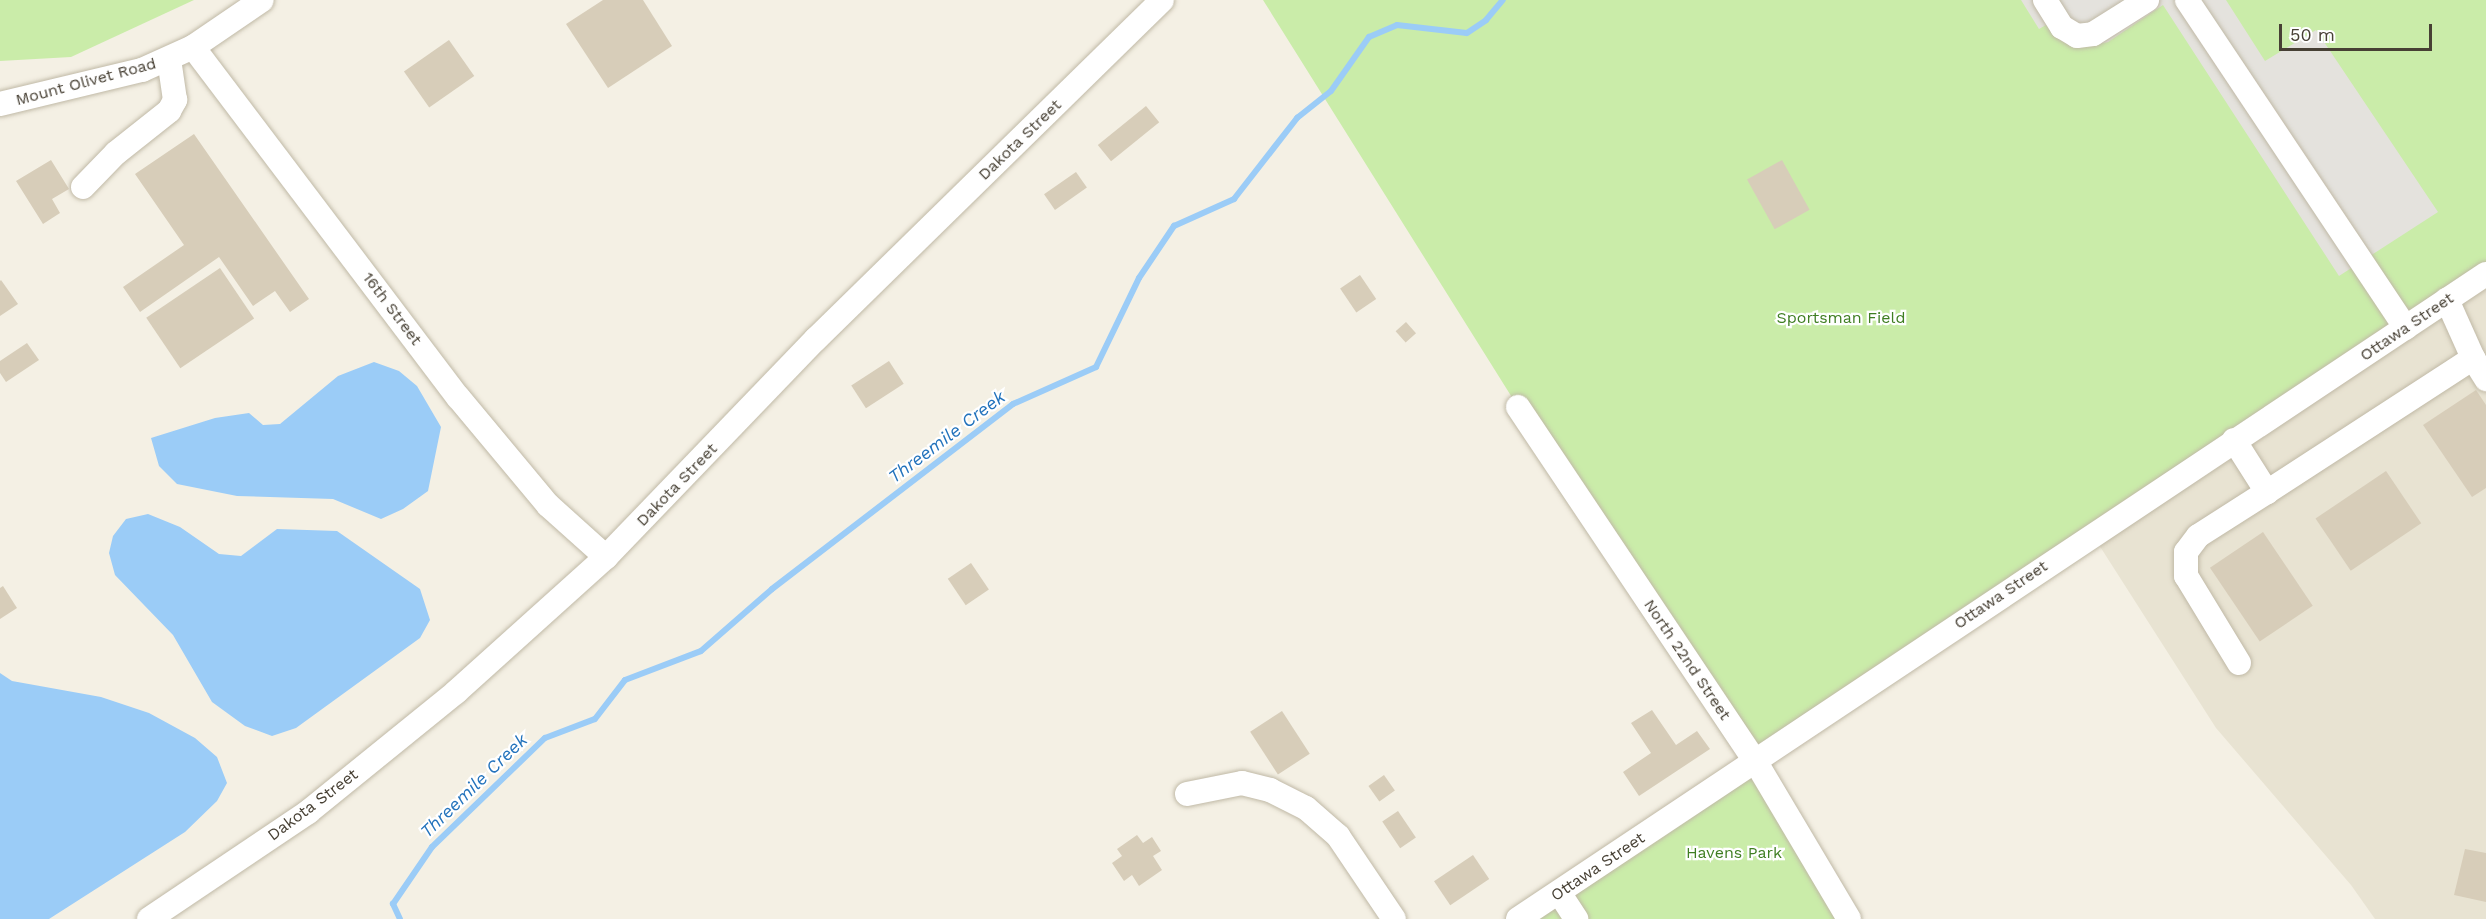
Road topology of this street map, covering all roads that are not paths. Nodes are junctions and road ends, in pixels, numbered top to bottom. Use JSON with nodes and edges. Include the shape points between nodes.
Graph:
{"nodes":[{"id":1,"x":262,"y":0,"type":"edge"},
{"id":2,"x":1162,"y":0,"type":"edge"},
{"id":3,"x":2045,"y":0,"type":"edge"},
{"id":4,"x":2147,"y":0,"type":"edge"},
{"id":5,"x":2187,"y":0,"type":"edge"},
{"id":6,"x":193,"y":47,"type":"junction"},
{"id":7,"x":169,"y":59,"type":"junction"},
{"id":8,"x":0,"y":104,"type":"edge"},
{"id":9,"x":83,"y":187,"type":"dead end"},
{"id":10,"x":2486,"y":274,"type":"edge"},
{"id":11,"x":2447,"y":300,"type":"junction"},
{"id":12,"x":2406,"y":328,"type":"junction"},
{"id":13,"x":2473,"y":358,"type":"junction"},
{"id":14,"x":2486,"y":379,"type":"edge"},
{"id":15,"x":1518,"y":406,"type":"dead end"},
{"id":16,"x":2234,"y":440,"type":"junction"},
{"id":17,"x":2267,"y":492,"type":"junction"},
{"id":18,"x":606,"y":557,"type":"junction"},
{"id":19,"x":2239,"y":663,"type":"dead end"},
{"id":20,"x":1754,"y":759,"type":"junction"},
{"id":21,"x":1187,"y":795,"type":"dead end"},
{"id":22,"x":1560,"y":894,"type":"junction"},
{"id":23,"x":149,"y":919,"type":"edge"},
{"id":24,"x":1394,"y":919,"type":"edge"},
{"id":25,"x":1518,"y":919,"type":"edge"},
{"id":26,"x":1576,"y":919,"type":"edge"},
{"id":27,"x":1849,"y":919,"type":"edge"}],
"edges":[{"from":1,"to":6,"type":"street","name":"Mount Olivet Road"},
{"from":2,"to":18,"type":"street","name":"Dakota Street","via":[[816,339]]},
{"from":3,"to":4,"type":"street","via":[[2062,27],[2077,36],[2093,34]]},
{"from":5,"to":12,"type":"street"},
{"from":6,"to":7,"type":"street","name":"Mount Olivet Road"},
{"from":6,"to":18,"type":"street","name":"16th Street","via":[[458,397],[548,505]]},
{"from":7,"to":8,"type":"street","name":"Mount Olivet Road","via":[[142,70]]},
{"from":7,"to":9,"type":"street","via":[[175,100],[169,111],[116,153]]},
{"from":10,"to":11,"type":"street","name":"Ottawa Street"},
{"from":11,"to":12,"type":"street","name":"Ottawa Street"},
{"from":11,"to":13,"type":"street"},
{"from":12,"to":16,"type":"street","name":"Ottawa Street"},
{"from":13,"to":14,"type":"street"},
{"from":13,"to":17,"type":"street"},
{"from":15,"to":20,"type":"street","name":"North 22nd Street"},
{"from":16,"to":17,"type":"street"},
{"from":16,"to":20,"type":"street","name":"Ottawa Street"},
{"from":17,"to":19,"type":"street","via":[[2198,536],[2186,552],[2186,576]]},
{"from":18,"to":23,"type":"street","name":"Dakota Street","via":[[456,692],[308,812]]},
{"from":20,"to":22,"type":"street","name":"Ottawa Street"},
{"from":20,"to":27,"type":"street","name":"North 22nd Street"},
{"from":21,"to":24,"type":"street","via":[[1242,783],[1270,790],[1306,808],[1338,836]]},
{"from":22,"to":25,"type":"street","name":"Ottawa Street"},
{"from":22,"to":26,"type":"street"}]}
